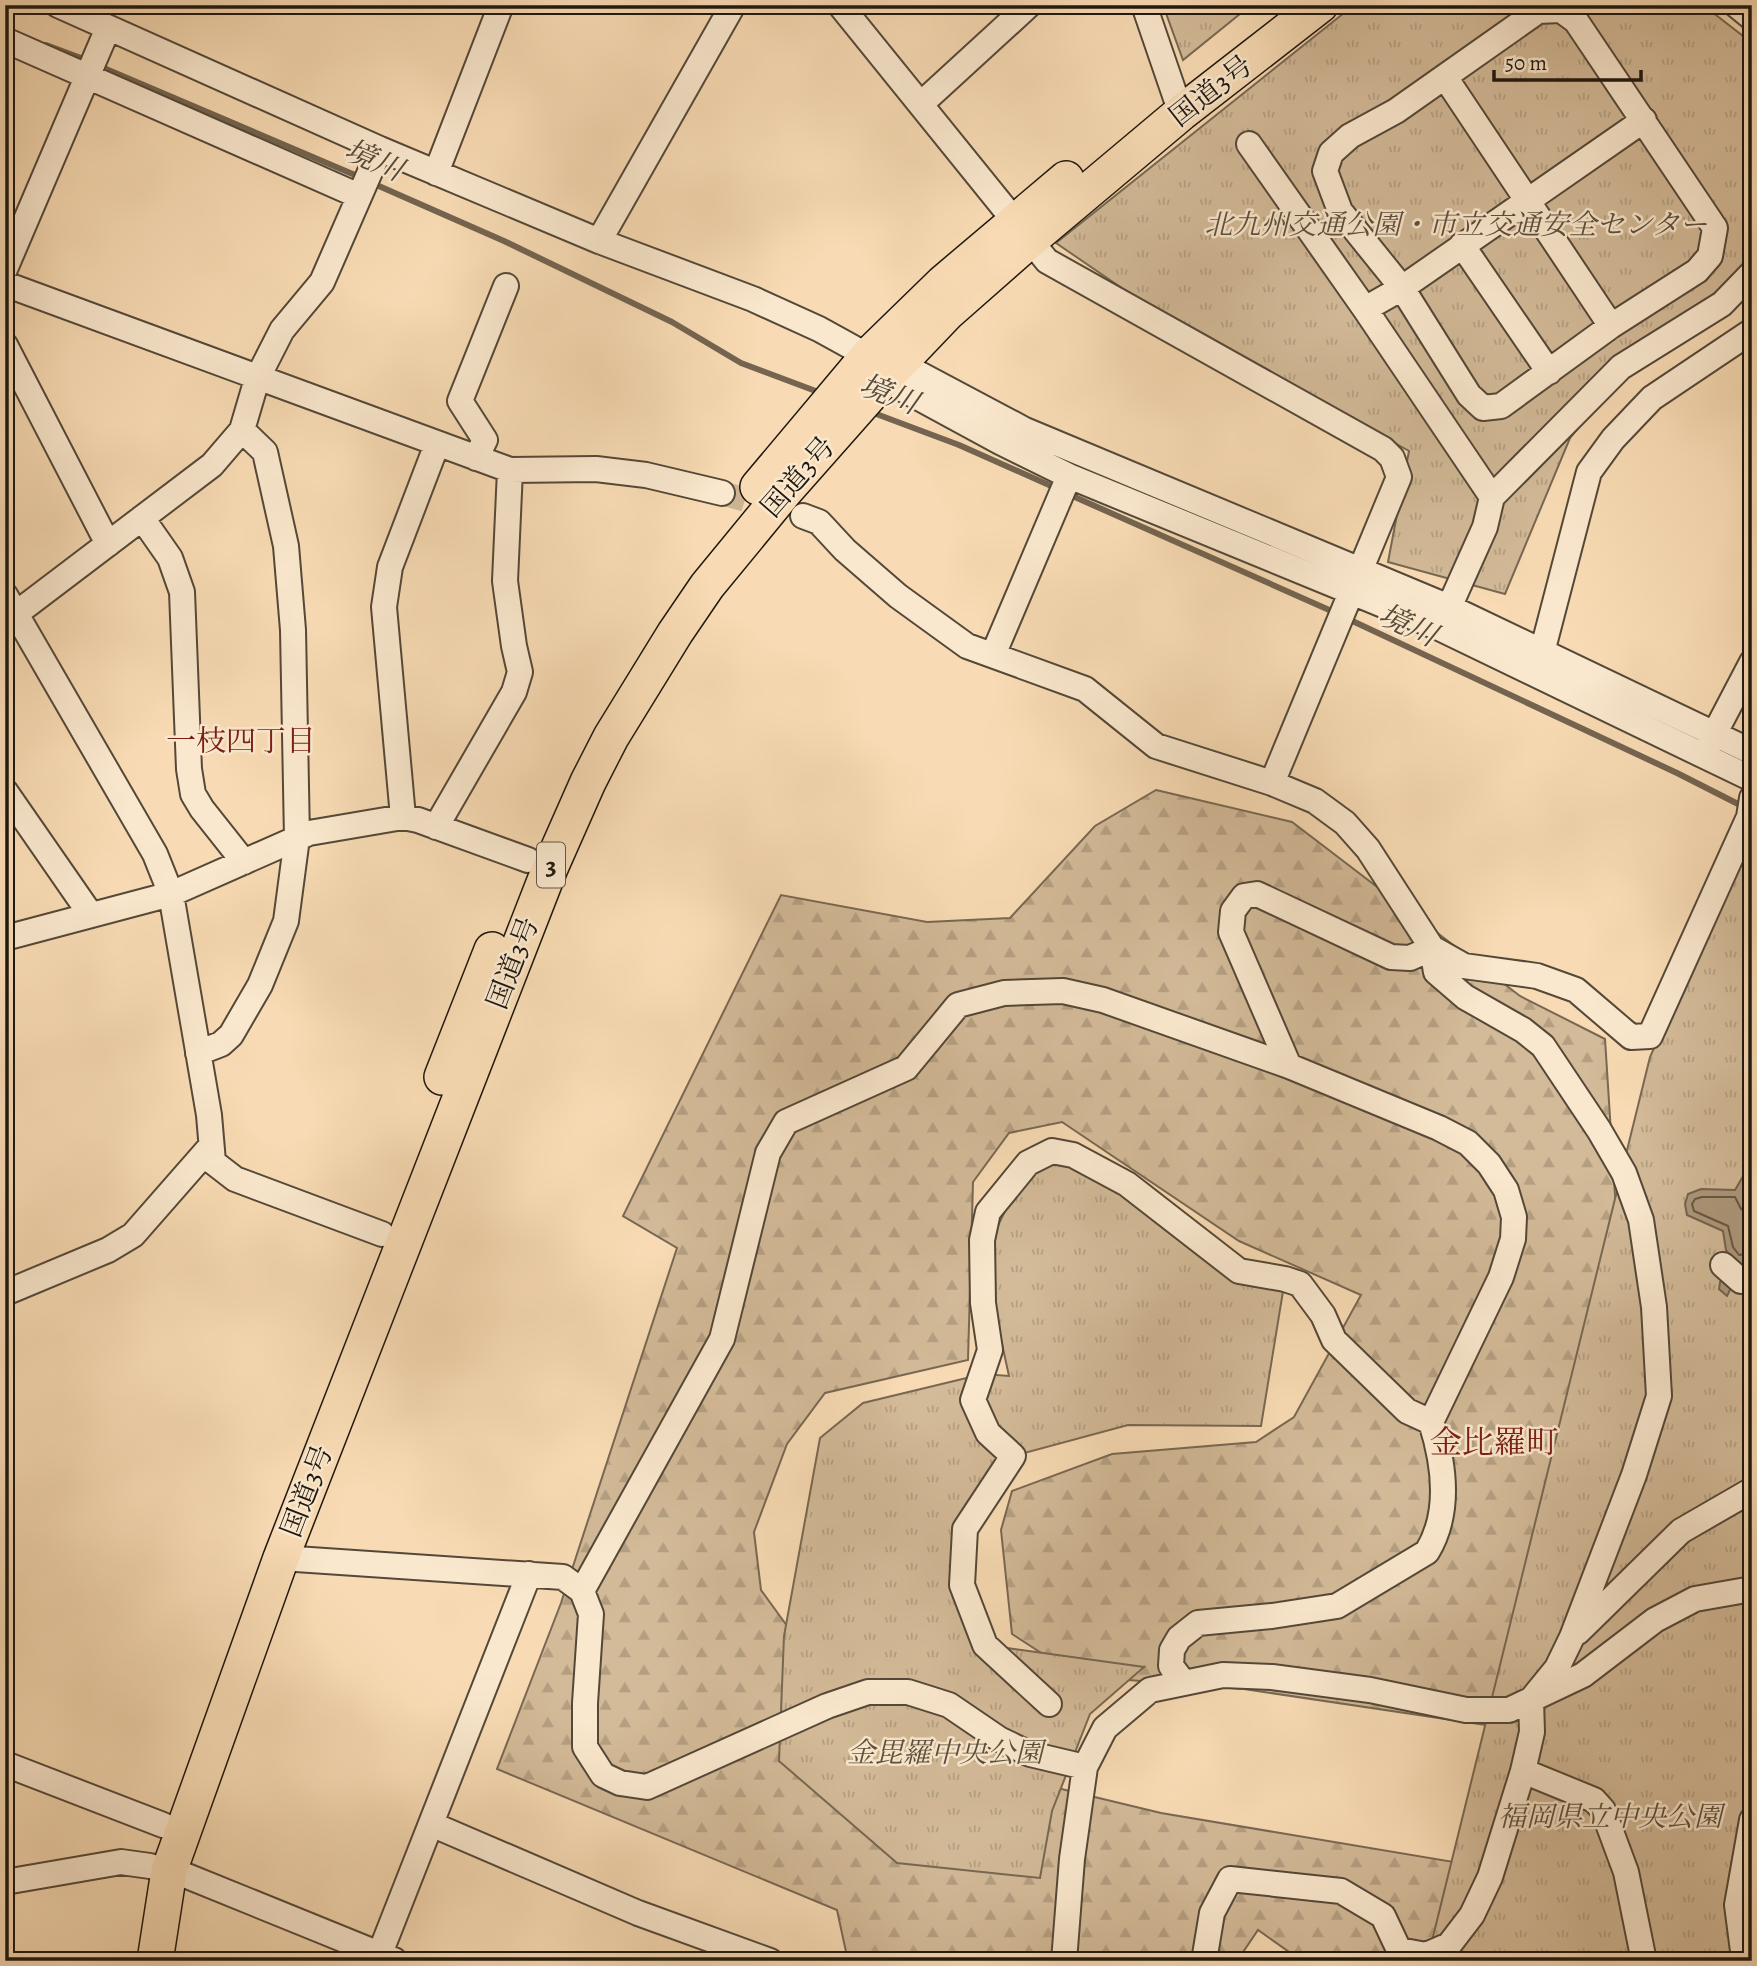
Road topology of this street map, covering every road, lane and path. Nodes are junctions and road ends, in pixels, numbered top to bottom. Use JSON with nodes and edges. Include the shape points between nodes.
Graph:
{"nodes":[{"id":1,"x":58,"y":5,"type":"edge"},
{"id":2,"x":501,"y":5,"type":"edge"},
{"id":3,"x":733,"y":5,"type":"edge"},
{"id":4,"x":840,"y":5,"type":"edge"},
{"id":5,"x":1029,"y":5,"type":"edge"},
{"id":6,"x":1143,"y":5,"type":"edge"},
{"id":7,"x":1283,"y":5,"type":"edge"},
{"id":8,"x":1320,"y":5,"type":"edge"},
{"id":9,"x":1736,"y":5,"type":"edge"},
{"id":10,"x":1004,"y":15,"type":"edge"},
{"id":11,"x":1752,"y":18,"type":"edge"},
{"id":12,"x":108,"y":28,"type":"junction"},
{"id":13,"x":5,"y":40,"type":"edge"},
{"id":14,"x":87,"y":75,"type":"junction"},
{"id":15,"x":1445,"y":77,"type":"junction"},
{"id":16,"x":1177,"y":102,"type":"junction"},
{"id":17,"x":921,"y":104,"type":"junction"},
{"id":18,"x":1644,"y":120,"type":"junction"},
{"id":19,"x":1249,"y":145,"type":"dead end"},
{"id":20,"x":380,"y":149,"type":"junction"},
{"id":21,"x":436,"y":173,"type":"junction"},
{"id":22,"x":359,"y":196,"type":"junction"},
{"id":23,"x":1527,"y":200,"type":"junction"},
{"id":24,"x":1023,"y":229,"type":"junction"},
{"id":25,"x":599,"y":242,"type":"junction"},
{"id":26,"x":1462,"y":245,"type":"junction"},
{"id":27,"x":5,"y":269,"type":"edge"},
{"id":28,"x":1752,"y":273,"type":"edge"},
{"id":29,"x":5,"y":284,"type":"edge"},
{"id":30,"x":506,"y":286,"type":"dead end"},
{"id":31,"x":1402,"y":288,"type":"junction"},
{"id":32,"x":1365,"y":309,"type":"junction"},
{"id":33,"x":1611,"y":326,"type":"junction"},
{"id":34,"x":1752,"y":331,"type":"edge"},
{"id":35,"x":5,"y":345,"type":"edge"},
{"id":36,"x":884,"y":366,"type":"junction"},
{"id":37,"x":1549,"y":372,"type":"junction"},
{"id":38,"x":257,"y":379,"type":"junction"},
{"id":39,"x":242,"y":430,"type":"junction"},
{"id":40,"x":437,"y":444,"type":"junction"},
{"id":41,"x":476,"y":458,"type":"junction"},
{"id":42,"x":510,"y":470,"type":"junction"},
{"id":43,"x":1069,"y":476,"type":"junction"},
{"id":44,"x":722,"y":494,"type":"tunnel mouth"},
{"id":45,"x":1492,"y":497,"type":"junction"},
{"id":46,"x":803,"y":516,"type":"tunnel mouth"},
{"id":47,"x":142,"y":518,"type":"junction"},
{"id":48,"x":108,"y":544,"type":"junction"},
{"id":49,"x":1358,"y":581,"type":"junction"},
{"id":50,"x":9,"y":610,"type":"edge"},
{"id":51,"x":1444,"y":618,"type":"junction"},
{"id":52,"x":1542,"y":651,"type":"junction"},
{"id":53,"x":993,"y":655,"type":"junction"},
{"id":54,"x":1752,"y":662,"type":"edge"},
{"id":55,"x":1536,"y":675,"type":"junction"},
{"id":56,"x":1709,"y":745,"type":"junction"},
{"id":57,"x":1752,"y":752,"type":"edge"},
{"id":58,"x":1752,"y":779,"type":"edge"},
{"id":59,"x":1272,"y":783,"type":"junction"},
{"id":60,"x":5,"y":791,"type":"edge"},
{"id":61,"x":1752,"y":798,"type":"edge"},
{"id":62,"x":403,"y":817,"type":"junction"},
{"id":63,"x":436,"y":827,"type":"junction"},
{"id":64,"x":297,"y":838,"type":"junction"},
{"id":65,"x":528,"y":860,"type":"junction"},
{"id":66,"x":244,"y":862,"type":"junction"},
{"id":67,"x":171,"y":894,"type":"junction"},
{"id":68,"x":91,"y":915,"type":"junction"},
{"id":69,"x":5,"y":938,"type":"edge"},
{"id":70,"x":1432,"y":948,"type":"junction"},
{"id":71,"x":198,"y":1053,"type":"junction"},
{"id":72,"x":1289,"y":1066,"type":"junction"},
{"id":73,"x":211,"y":1146,"type":"junction"},
{"id":74,"x":382,"y":1234,"type":"junction"},
{"id":75,"x":5,"y":1293,"type":"edge"},
{"id":76,"x":1431,"y":1422,"type":"junction"},
{"id":77,"x":1752,"y":1490,"type":"edge"},
{"id":78,"x":281,"y":1558,"type":"junction"},
{"id":79,"x":528,"y":1574,"type":"junction"},
{"id":80,"x":1752,"y":1589,"type":"edge"},
{"id":81,"x":582,"y":1591,"type":"junction"},
{"id":82,"x":1572,"y":1637,"type":"junction"},
{"id":83,"x":1184,"y":1683,"type":"junction"},
{"id":84,"x":1531,"y":1700,"type":"junction"},
{"id":85,"x":1049,"y":1704,"type":"dead end"},
{"id":86,"x":5,"y":1764,"type":"edge"},
{"id":87,"x":1085,"y":1767,"type":"junction"},
{"id":88,"x":1523,"y":1771,"type":"junction"},
{"id":89,"x":1752,"y":1820,"type":"edge"},
{"id":90,"x":431,"y":1824,"type":"junction"},
{"id":91,"x":163,"y":1825,"type":"junction"},
{"id":92,"x":160,"y":1869,"type":"junction"},
{"id":93,"x":5,"y":1882,"type":"edge"},
{"id":94,"x":384,"y":1959,"type":"edge"},
{"id":95,"x":133,"y":1961,"type":"edge"},
{"id":96,"x":155,"y":1961,"type":"edge"},
{"id":97,"x":770,"y":1961,"type":"edge"},
{"id":98,"x":1065,"y":1961,"type":"edge"},
{"id":99,"x":1204,"y":1961,"type":"edge"},
{"id":100,"x":1644,"y":1961,"type":"edge"},
{"id":101,"x":1747,"y":1961,"type":"edge"}],
"edges":[{"from":1,"to":12,"type":"street"},
{"from":2,"to":21,"type":"street"},
{"from":3,"to":25,"type":"street"},
{"from":4,"to":17,"type":"street"},
{"from":5,"to":10,"type":"street"},
{"from":6,"to":16,"type":"street"},
{"from":7,"to":16,"type":"highway","name":"国道3号","number":"3"},
{"from":8,"to":16,"type":"highway","name":"国道3号","number":"3"},
{"from":9,"to":11,"type":"street"},
{"from":10,"to":17,"type":"street"},
{"from":12,"to":14,"type":"street"},
{"from":12,"to":20,"type":"street"},
{"from":13,"to":14,"type":"street"},
{"from":14,"to":22,"type":"street"},
{"from":14,"to":27,"type":"street"},
{"from":15,"to":18,"type":"street","via":[[1538,11],[1562,10],[1576,21]]},
{"from":15,"to":23,"type":"street"},
{"from":15,"to":31,"type":"street","via":[[1350,136],[1331,153],[1325,171],[1340,211]]},
{"from":16,"to":24,"type":"highway","name":"国道3号","number":"3"},
{"from":17,"to":24,"type":"street"},
{"from":18,"to":23,"type":"street"},
{"from":18,"to":33,"type":"street","via":[[1715,228],[1710,256],[1697,271]]},
{"from":19,"to":32,"type":"street"},
{"from":20,"to":21,"type":"street"},
{"from":20,"to":22,"type":"street"},
{"from":21,"to":25,"type":"street"},
{"from":22,"to":38,"type":"street","via":[[322,282],[282,330]]},
{"from":23,"to":26,"type":"street"},
{"from":23,"to":33,"type":"street"},
{"from":24,"to":36,"type":"highway","name":"国道3号","number":"3","via":[[948,312]]},
{"from":24,"to":49,"type":"street","via":[[1047,261],[1316,410],[1392,458],[1399,477]]},
{"from":25,"to":36,"type":"street","via":[[753,299]]},
{"from":26,"to":31,"type":"street"},
{"from":26,"to":37,"type":"street"},
{"from":28,"to":45,"type":"street","via":[[1723,304],[1620,367]]},
{"from":29,"to":38,"type":"street"},
{"from":30,"to":41,"type":"street","via":[[460,401],[485,440]]},
{"from":31,"to":32,"type":"street"},
{"from":31,"to":37,"type":"street","via":[[1469,394],[1483,408],[1501,406]]},
{"from":32,"to":45,"type":"street"},
{"from":33,"to":37,"type":"street"},
{"from":34,"to":52,"type":"street","via":[[1652,398],[1588,472]]},
{"from":35,"to":48,"type":"street"},
{"from":36,"to":43,"type":"street","via":[[1000,442]]},
{"from":36,"to":49,"type":"street"},
{"from":36,"to":65,"type":"highway","name":"国道3号","number":"3","via":[[756,489],[680,590],[584,747]]},
{"from":36,"to":78,"type":"highway","name":"国道3号","number":"3","via":[[707,586],[639,690],[588,782],[550,868]]},
{"from":38,"to":39,"type":"street"},
{"from":38,"to":40,"type":"street"},
{"from":39,"to":47,"type":"street","via":[[212,465]]},
{"from":39,"to":64,"type":"street","via":[[265,453],[286,546],[293,630]]},
{"from":40,"to":41,"type":"street"},
{"from":40,"to":62,"type":"street","via":[[390,567],[384,607]]},
{"from":41,"to":42,"type":"street"},
{"from":42,"to":44,"type":"street","via":[[596,469],[646,475]]},
{"from":42,"to":63,"type":"street","via":[[505,581],[520,672],[514,692]]},
{"from":43,"to":49,"type":"street"},
{"from":43,"to":53,"type":"street"},
{"from":45,"to":51,"type":"street","via":[[1485,527]]},
{"from":46,"to":53,"type":"street","via":[[818,522],[898,596],[967,646]]},
{"from":47,"to":48,"type":"street"},
{"from":47,"to":66,"type":"street","via":[[170,558],[182,592],[193,794]]},
{"from":48,"to":50,"type":"street"},
{"from":49,"to":51,"type":"street"},
{"from":49,"to":59,"type":"street"},
{"from":50,"to":67,"type":"street","via":[[155,854]]},
{"from":51,"to":52,"type":"street"},
{"from":51,"to":55,"type":"street"},
{"from":52,"to":55,"type":"street"},
{"from":52,"to":56,"type":"street"},
{"from":53,"to":59,"type":"street","via":[[1085,689],[1156,746]]},
{"from":54,"to":56,"type":"street"},
{"from":55,"to":56,"type":"street"},
{"from":56,"to":57,"type":"street"},
{"from":56,"to":58,"type":"street"},
{"from":59,"to":70,"type":"street","via":[[1315,801],[1345,823],[1368,849]]},
{"from":60,"to":68,"type":"street"},
{"from":61,"to":70,"type":"street","via":[[1749,817],[1650,1036],[1631,1037],[1576,990],[1537,976],[1464,965]]},
{"from":62,"to":63,"type":"street"},
{"from":62,"to":64,"type":"street"},
{"from":63,"to":65,"type":"street"},
{"from":64,"to":66,"type":"street"},
{"from":64,"to":71,"type":"street","via":[[286,921],[260,985],[231,1035]]},
{"from":65,"to":74,"type":"highway","name":"国道3号","number":"3"},
{"from":66,"to":67,"type":"street"},
{"from":67,"to":68,"type":"street"},
{"from":67,"to":71,"type":"street"},
{"from":68,"to":69,"type":"street"},
{"from":70,"to":72,"type":"street","via":[[1410,958],[1391,957],[1257,894],[1244,896],[1233,911],[1231,932]]},
{"from":70,"to":82,"type":"street","via":[[1436,972],[1465,998],[1543,1046],[1624,1173],[1642,1220],[1654,1307],[1659,1396]]},
{"from":71,"to":73,"type":"street"},
{"from":72,"to":76,"type":"street","via":[[1468,1143],[1506,1190],[1514,1217],[1513,1239],[1501,1277]]},
{"from":72,"to":81,"type":"street","via":[[1103,1000],[1063,991],[1004,993],[958,1005],[906,1068],[786,1122],[768,1153],[722,1339]]},
{"from":73,"to":74,"type":"street","via":[[213,1162],[235,1180]]},
{"from":73,"to":75,"type":"street","via":[[133,1235]]},
{"from":74,"to":91,"type":"highway","name":"国道3号","number":"3","via":[[261,1547]]},
{"from":76,"to":83,"type":"street","via":[[1439,1449],[1443,1514],[1427,1552],[1336,1606],[1198,1623],[1172,1650],[1171,1665]]},
{"from":76,"to":85,"type":"street","via":[[1407,1411],[1334,1340],[1323,1315],[1300,1284],[1239,1271],[1126,1184],[1073,1155],[1052,1151],[1028,1163],[988,1212],[982,1240],[990,1350],[973,1400],[988,1433],[1013,1456],[965,1529],[962,1585],[985,1645]]},
{"from":77,"to":82,"type":"street","via":[[1681,1531]]},
{"from":78,"to":79,"type":"street"},
{"from":78,"to":92,"type":"highway","name":"国道3号","number":"3"},
{"from":79,"to":81,"type":"street","via":[[563,1577]]},
{"from":79,"to":90,"type":"street"},
{"from":80,"to":84,"type":"street","via":[[1695,1599],[1655,1620],[1583,1675]]},
{"from":81,"to":87,"type":"street","via":[[591,1614],[584,1747],[603,1775],[621,1783],[648,1787],[868,1692],[908,1692],[949,1704],[999,1739],[1030,1754]]},
{"from":82,"to":84,"type":"street","via":[[1557,1668]]},
{"from":83,"to":84,"type":"street","via":[[1223,1675],[1272,1677],[1370,1690],[1474,1719]]},
{"from":83,"to":87,"type":"street","via":[[1150,1690],[1105,1728]]},
{"from":84,"to":88,"type":"street","via":[[1532,1732]]},
{"from":86,"to":91,"type":"street"},
{"from":87,"to":98,"type":"street"},
{"from":88,"to":99,"type":"street","via":[[1490,1877],[1472,1915],[1449,1945],[1426,1955],[1399,1950],[1383,1916],[1341,1891],[1230,1879],[1212,1913]]},
{"from":88,"to":100,"type":"street","via":[[1594,1800],[1602,1810],[1626,1872]]},
{"from":89,"to":101,"type":"street","via":[[1737,1905]]},
{"from":90,"to":94,"type":"street"},
{"from":90,"to":97,"type":"street","via":[[638,1913]]},
{"from":91,"to":92,"type":"highway","name":"国道3号","number":"3"},
{"from":92,"to":93,"type":"street","via":[[121,1862]]},
{"from":92,"to":94,"type":"street","via":[[187,1876]]},
{"from":92,"to":95,"type":"highway","name":"国道3号","number":"3"},
{"from":92,"to":96,"type":"highway","name":"国道3号","number":"3"}]}
